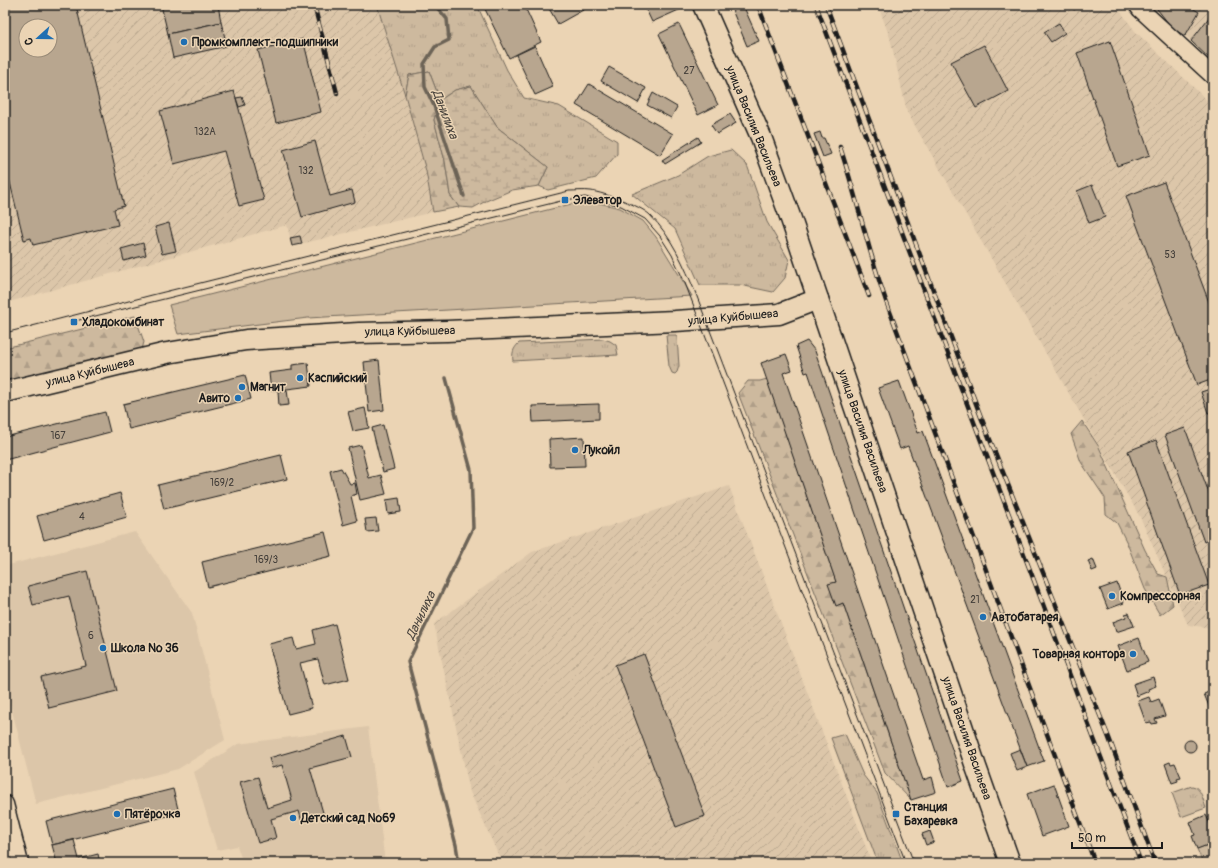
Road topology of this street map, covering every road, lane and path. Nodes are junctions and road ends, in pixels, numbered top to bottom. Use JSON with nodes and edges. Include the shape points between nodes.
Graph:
{"nodes":[{"id":1,"x":702,"y":5,"type":"edge"},
{"id":2,"x":1137,"y":5,"type":"edge"},
{"id":3,"x":1213,"y":76,"type":"edge"},
{"id":4,"x":818,"y":300,"type":"junction"},
{"id":5,"x":5,"y":392,"type":"edge"},
{"id":6,"x":5,"y":804,"type":"edge"},
{"id":7,"x":10,"y":847,"type":"edge"},
{"id":8,"x":20,"y":863,"type":"edge"},
{"id":9,"x":1010,"y":863,"type":"edge"}],
"edges":[{"from":1,"to":4,"type":"main road","name":"улица Василия Васильева","via":[[761,137]]},
{"from":2,"to":3,"type":"street"},
{"from":4,"to":5,"type":"main road","name":"улица Куйбышева","via":[[779,314],[246,340],[167,353]]},
{"from":4,"to":9,"type":"main road","name":"улица Василия Васильева"},
{"from":6,"to":7,"type":"street"},
{"from":7,"to":8,"type":"street"}]}
